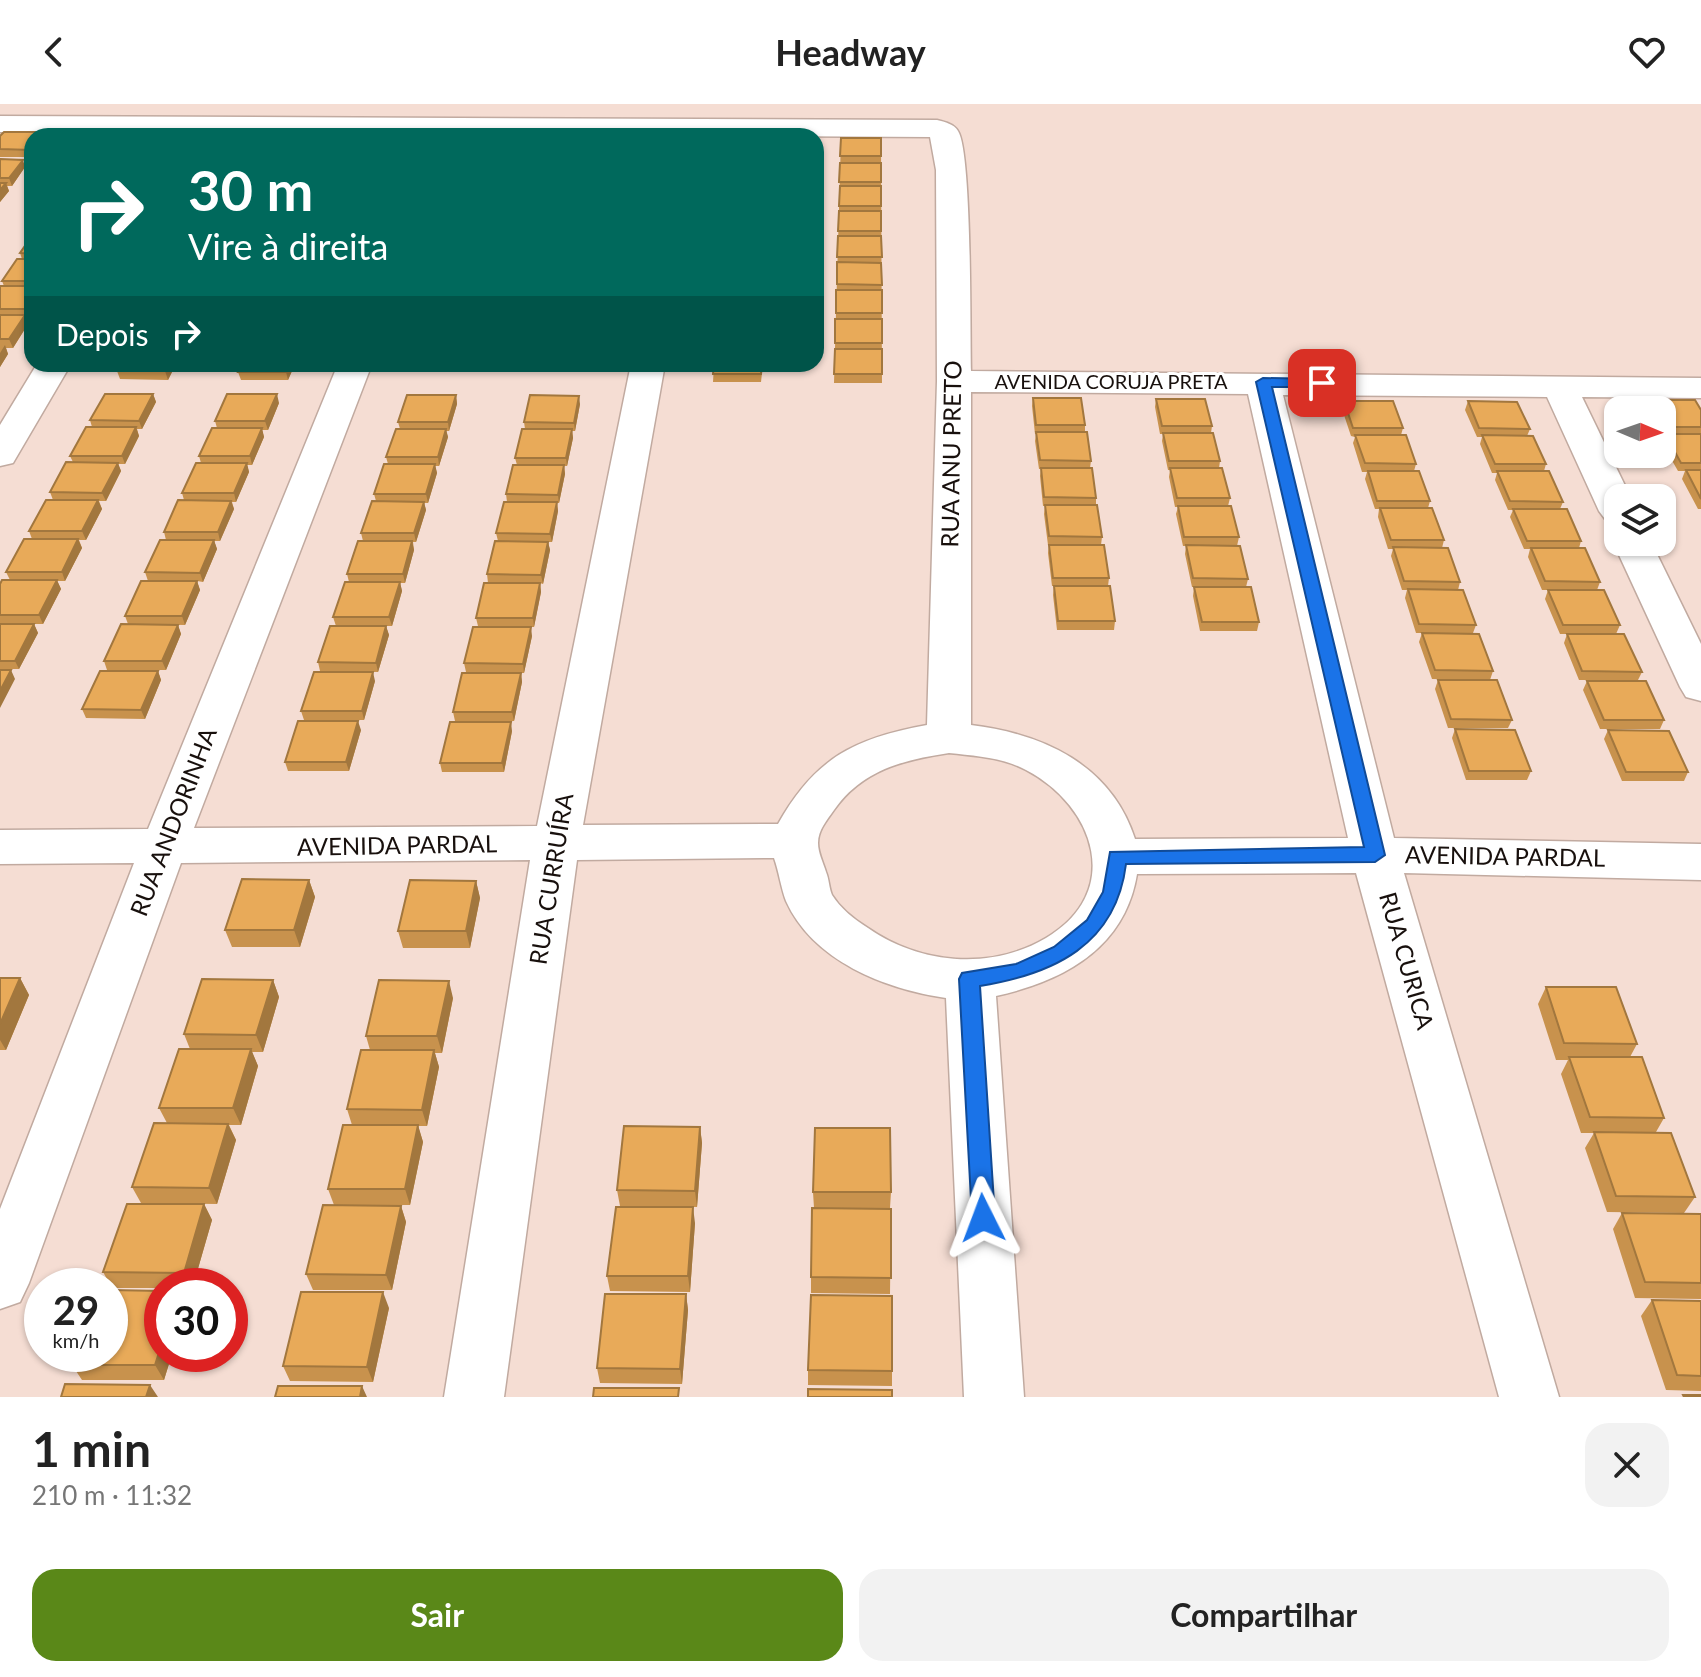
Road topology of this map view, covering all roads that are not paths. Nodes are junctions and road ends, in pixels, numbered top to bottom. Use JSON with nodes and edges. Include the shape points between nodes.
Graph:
{"nodes":[{"id":1,"x":0,"y":124,"type":"edge"},
{"id":2,"x":110,"y":128,"type":"edge"},
{"id":3,"x":824,"y":130,"type":"edge"},
{"id":4,"x":49,"y":372,"type":"edge"},
{"id":5,"x":352,"y":372,"type":"edge"},
{"id":6,"x":646,"y":372,"type":"edge"},
{"id":7,"x":954,"y":381,"type":"junction"},
{"id":8,"x":1263,"y":382,"type":"junction"},
{"id":9,"x":1559,"y":386,"type":"junction"},
{"id":10,"x":1701,"y":388,"type":"edge"},
{"id":11,"x":0,"y":455,"type":"edge"},
{"id":12,"x":1605,"y":484,"type":"edge"},
{"id":13,"x":1639,"y":556,"type":"edge"},
{"id":14,"x":1701,"y":687,"type":"edge"},
{"id":15,"x":949,"y":738,"type":"junction"},
{"id":16,"x":794,"y":841,"type":"junction"},
{"id":17,"x":556,"y":845,"type":"junction"},
{"id":18,"x":0,"y":847,"type":"edge"},
{"id":19,"x":163,"y":849,"type":"junction"},
{"id":20,"x":1375,"y":855,"type":"junction"},
{"id":21,"x":1117,"y":857,"type":"junction"},
{"id":22,"x":1701,"y":862,"type":"edge"},
{"id":23,"x":970,"y":979,"type":"junction"},
{"id":24,"x":0,"y":1283,"type":"edge"},
{"id":25,"x":474,"y":1397,"type":"edge"},
{"id":26,"x":994,"y":1397,"type":"edge"},
{"id":27,"x":1529,"y":1397,"type":"edge"}],
"edges":[{"from":1,"to":2,"type":"street","name":"RUA ANU PRETO"},
{"from":3,"to":7,"type":"street","name":"RUA ANU PRETO","via":[[937,129],[946,134]]},
{"from":4,"to":11,"type":"street"},
{"from":5,"to":19,"type":"street","name":"RUA ANDORINHA"},
{"from":6,"to":17,"type":"street","name":"RUA CURRUÍRA"},
{"from":7,"to":8,"type":"street","name":"AVENIDA CORUJA PRETA"},
{"from":7,"to":15,"type":"street","name":"RUA ANU PRETO"},
{"from":8,"to":9,"type":"street","name":"AVENIDA CORUJA PRETA"},
{"from":8,"to":20,"type":"street","name":"RUA CURICA"},
{"from":9,"to":10,"type":"street","name":"AVENIDA CORUJA PRETA"},
{"from":9,"to":12,"type":"street"},
{"from":13,"to":14,"type":"street"},
{"from":15,"to":16,"type":"street","via":[[902,743],[859,759],[825,785]]},
{"from":15,"to":21,"type":"street","via":[[998,743],[1043,759],[1080,785],[1106,819]]},
{"from":16,"to":17,"type":"street","name":"AVENIDA PARDAL"},
{"from":16,"to":23,"type":"street","via":[[811,903],[848,943],[904,971]]},
{"from":17,"to":19,"type":"street","name":"AVENIDA PARDAL"},
{"from":17,"to":25,"type":"street","name":"RUA CURRUÍRA"},
{"from":18,"to":19,"type":"street","name":"AVENIDA PARDAL"},
{"from":19,"to":24,"type":"street","name":"RUA ANDORINHA"},
{"from":20,"to":21,"type":"street","name":"AVENIDA PARDAL"},
{"from":20,"to":22,"type":"street","name":"AVENIDA PARDAL"},
{"from":20,"to":27,"type":"street","name":"RUA CURICA"},
{"from":21,"to":23,"type":"street","via":[[1113,893],[1094,925],[1062,953],[1018,972]]},
{"from":23,"to":26,"type":"street"}]}
